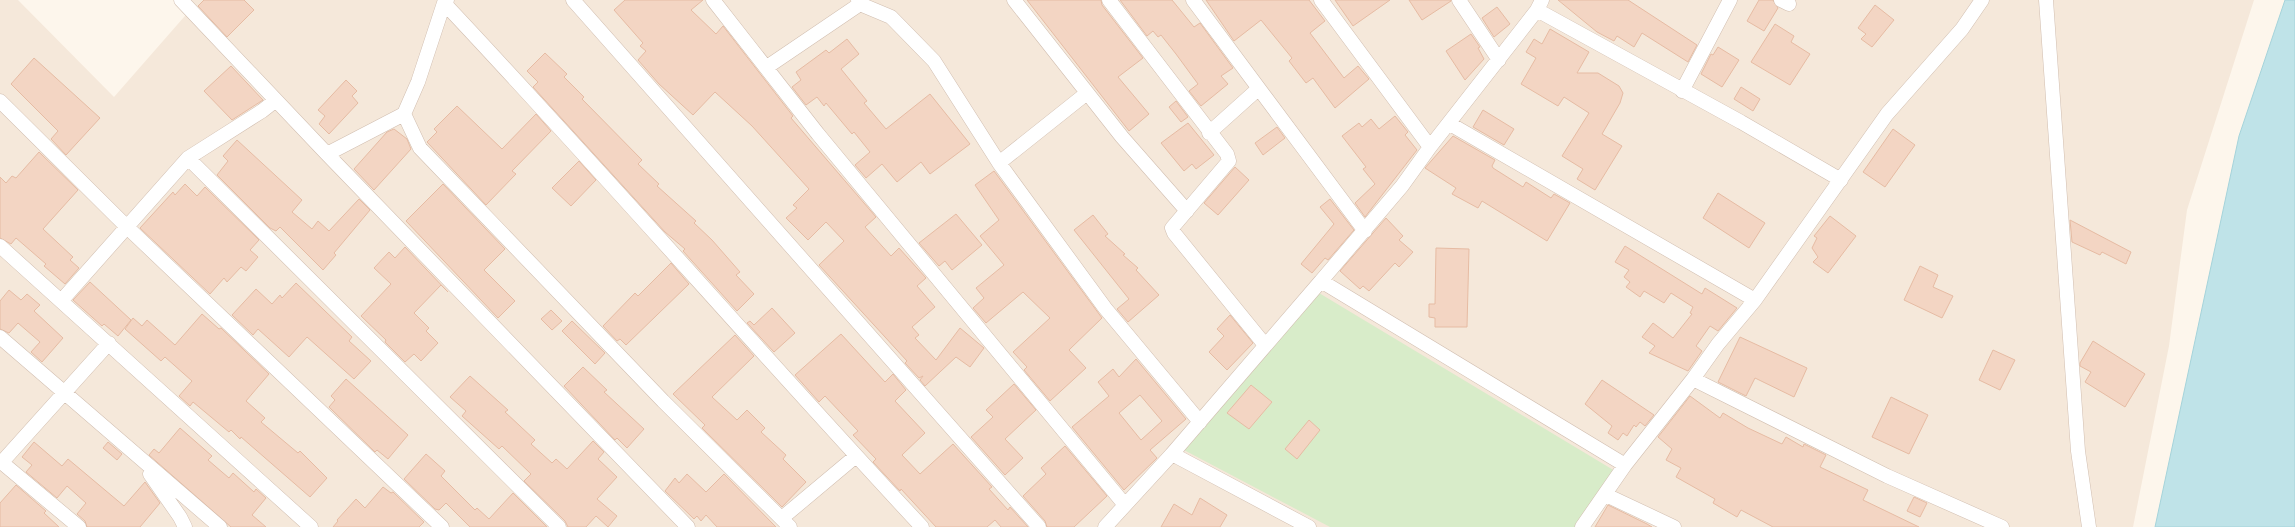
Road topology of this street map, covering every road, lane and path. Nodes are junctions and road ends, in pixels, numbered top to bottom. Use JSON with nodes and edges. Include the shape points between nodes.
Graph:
{"nodes":[{"id":1,"x":181,"y":0,"type":"edge"},
{"id":2,"x":573,"y":0,"type":"edge"},
{"id":3,"x":713,"y":0,"type":"edge"},
{"id":4,"x":1014,"y":0,"type":"edge"},
{"id":5,"x":1109,"y":0,"type":"edge"},
{"id":6,"x":1192,"y":0,"type":"edge"},
{"id":7,"x":1321,"y":0,"type":"edge"},
{"id":8,"x":1459,"y":0,"type":"edge"},
{"id":9,"x":1730,"y":0,"type":"edge"},
{"id":10,"x":2046,"y":0,"type":"edge"},
{"id":11,"x":1979,"y":1,"type":"edge"},
{"id":12,"x":446,"y":2,"type":"edge"},
{"id":13,"x":859,"y":2,"type":"edge"},
{"id":14,"x":1540,"y":5,"type":"edge"},
{"id":15,"x":1499,"y":60,"type":"junction"},
{"id":16,"x":766,"y":67,"type":"junction"},
{"id":17,"x":1258,"y":89,"type":"junction"},
{"id":18,"x":1682,"y":91,"type":"junction"},
{"id":19,"x":1087,"y":93,"type":"junction"},
{"id":20,"x":276,"y":100,"type":"junction"},
{"id":21,"x":1,"y":105,"type":"edge"},
{"id":22,"x":404,"y":114,"type":"junction"},
{"id":23,"x":1450,"y":124,"type":"junction"},
{"id":24,"x":1209,"y":133,"type":"junction"},
{"id":25,"x":1430,"y":147,"type":"junction"},
{"id":26,"x":327,"y":154,"type":"junction"},
{"id":27,"x":188,"y":158,"type":"junction"},
{"id":28,"x":999,"y":163,"type":"junction"},
{"id":29,"x":1841,"y":180,"type":"junction"},
{"id":30,"x":1187,"y":211,"type":"junction"},
{"id":31,"x":126,"y":227,"type":"junction"},
{"id":32,"x":1364,"y":231,"type":"junction"},
{"id":33,"x":0,"y":246,"type":"edge"},
{"id":34,"x":1320,"y":281,"type":"junction"},
{"id":35,"x":62,"y":300,"type":"junction"},
{"id":36,"x":1755,"y":300,"type":"junction"},
{"id":37,"x":0,"y":336,"type":"edge"},
{"id":38,"x":109,"y":343,"type":"junction"},
{"id":39,"x":1265,"y":345,"type":"junction"},
{"id":40,"x":1693,"y":379,"type":"junction"},
{"id":41,"x":65,"y":392,"type":"junction"},
{"id":42,"x":1200,"y":422,"type":"junction"},
{"id":43,"x":1172,"y":454,"type":"junction"},
{"id":44,"x":856,"y":456,"type":"junction"},
{"id":45,"x":138,"y":457,"type":"junction"},
{"id":46,"x":1,"y":461,"type":"edge"},
{"id":47,"x":1625,"y":465,"type":"junction"},
{"id":48,"x":1606,"y":495,"type":"junction"},
{"id":49,"x":1125,"y":505,"type":"junction"},
{"id":50,"x":786,"y":522,"type":"edge"},
{"id":51,"x":79,"y":527,"type":"edge"},
{"id":52,"x":185,"y":527,"type":"edge"},
{"id":53,"x":220,"y":527,"type":"edge"},
{"id":54,"x":311,"y":527,"type":"edge"},
{"id":55,"x":442,"y":527,"type":"edge"},
{"id":56,"x":559,"y":527,"type":"edge"},
{"id":57,"x":688,"y":527,"type":"edge"},
{"id":58,"x":922,"y":527,"type":"edge"},
{"id":59,"x":1039,"y":527,"type":"edge"},
{"id":60,"x":1105,"y":527,"type":"edge"},
{"id":61,"x":1309,"y":527,"type":"edge"},
{"id":62,"x":1582,"y":527,"type":"edge"},
{"id":63,"x":1674,"y":527,"type":"edge"},
{"id":64,"x":2002,"y":527,"type":"edge"},
{"id":65,"x":2089,"y":527,"type":"edge"}],
"edges":[{"from":1,"to":20,"type":"street"},
{"from":2,"to":59,"type":"street"},
{"from":3,"to":16,"type":"street"},
{"from":4,"to":19,"type":"street"},
{"from":5,"to":24,"type":"street"},
{"from":6,"to":17,"type":"street"},
{"from":7,"to":25,"type":"street"},
{"from":8,"to":15,"type":"street"},
{"from":9,"to":18,"type":"street"},
{"from":10,"to":65,"type":"street","via":[[2078,451]]},
{"from":11,"to":29,"type":"street","via":[[1962,29],[1887,114]]},
{"from":12,"to":22,"type":"street"},
{"from":12,"to":44,"type":"street"},
{"from":13,"to":16,"type":"street"},
{"from":13,"to":28,"type":"street","via":[[891,17],[934,60]]},
{"from":14,"to":15,"type":"street"},
{"from":14,"to":18,"type":"street"},
{"from":15,"to":23,"type":"street"},
{"from":16,"to":49,"type":"street","via":[[818,134]]},
{"from":17,"to":24,"type":"street"},
{"from":17,"to":32,"type":"street"},
{"from":18,"to":29,"type":"street"},
{"from":19,"to":28,"type":"street"},
{"from":19,"to":30,"type":"street"},
{"from":20,"to":26,"type":"street"},
{"from":20,"to":27,"type":"street"},
{"from":21,"to":31,"type":"street"},
{"from":22,"to":26,"type":"street"},
{"from":22,"to":50,"type":"street","via":[[420,148],[663,401]]},
{"from":23,"to":25,"type":"street"},
{"from":23,"to":36,"type":"street"},
{"from":24,"to":30,"type":"street","via":[[1227,154],[1229,161]]},
{"from":25,"to":32,"type":"street","via":[[1402,186]]},
{"from":26,"to":57,"type":"street"},
{"from":27,"to":31,"type":"street"},
{"from":27,"to":56,"type":"street"},
{"from":28,"to":42,"type":"street","via":[[1105,308]]},
{"from":29,"to":36,"type":"street"},
{"from":30,"to":39,"type":"street","via":[[1172,228],[1174,233]]},
{"from":31,"to":35,"type":"street"},
{"from":31,"to":55,"type":"street"},
{"from":32,"to":34,"type":"street"},
{"from":33,"to":35,"type":"street"},
{"from":34,"to":39,"type":"street"},
{"from":34,"to":47,"type":"street"},
{"from":35,"to":38,"type":"street"},
{"from":36,"to":40,"type":"street"},
{"from":37,"to":41,"type":"street"},
{"from":38,"to":41,"type":"street"},
{"from":38,"to":54,"type":"street"},
{"from":39,"to":42,"type":"street"},
{"from":40,"to":47,"type":"street"},
{"from":40,"to":64,"type":"street","via":[[1887,476]]},
{"from":41,"to":45,"type":"street"},
{"from":41,"to":46,"type":"street"},
{"from":42,"to":43,"type":"street"},
{"from":43,"to":49,"type":"street"},
{"from":43,"to":61,"type":"street"},
{"from":44,"to":50,"type":"street"},
{"from":44,"to":58,"type":"street"},
{"from":45,"to":52,"type":"street"},
{"from":45,"to":53,"type":"street"},
{"from":46,"to":51,"type":"street"},
{"from":47,"to":48,"type":"street"},
{"from":48,"to":62,"type":"street"},
{"from":48,"to":63,"type":"street"},
{"from":49,"to":60,"type":"street"}]}
